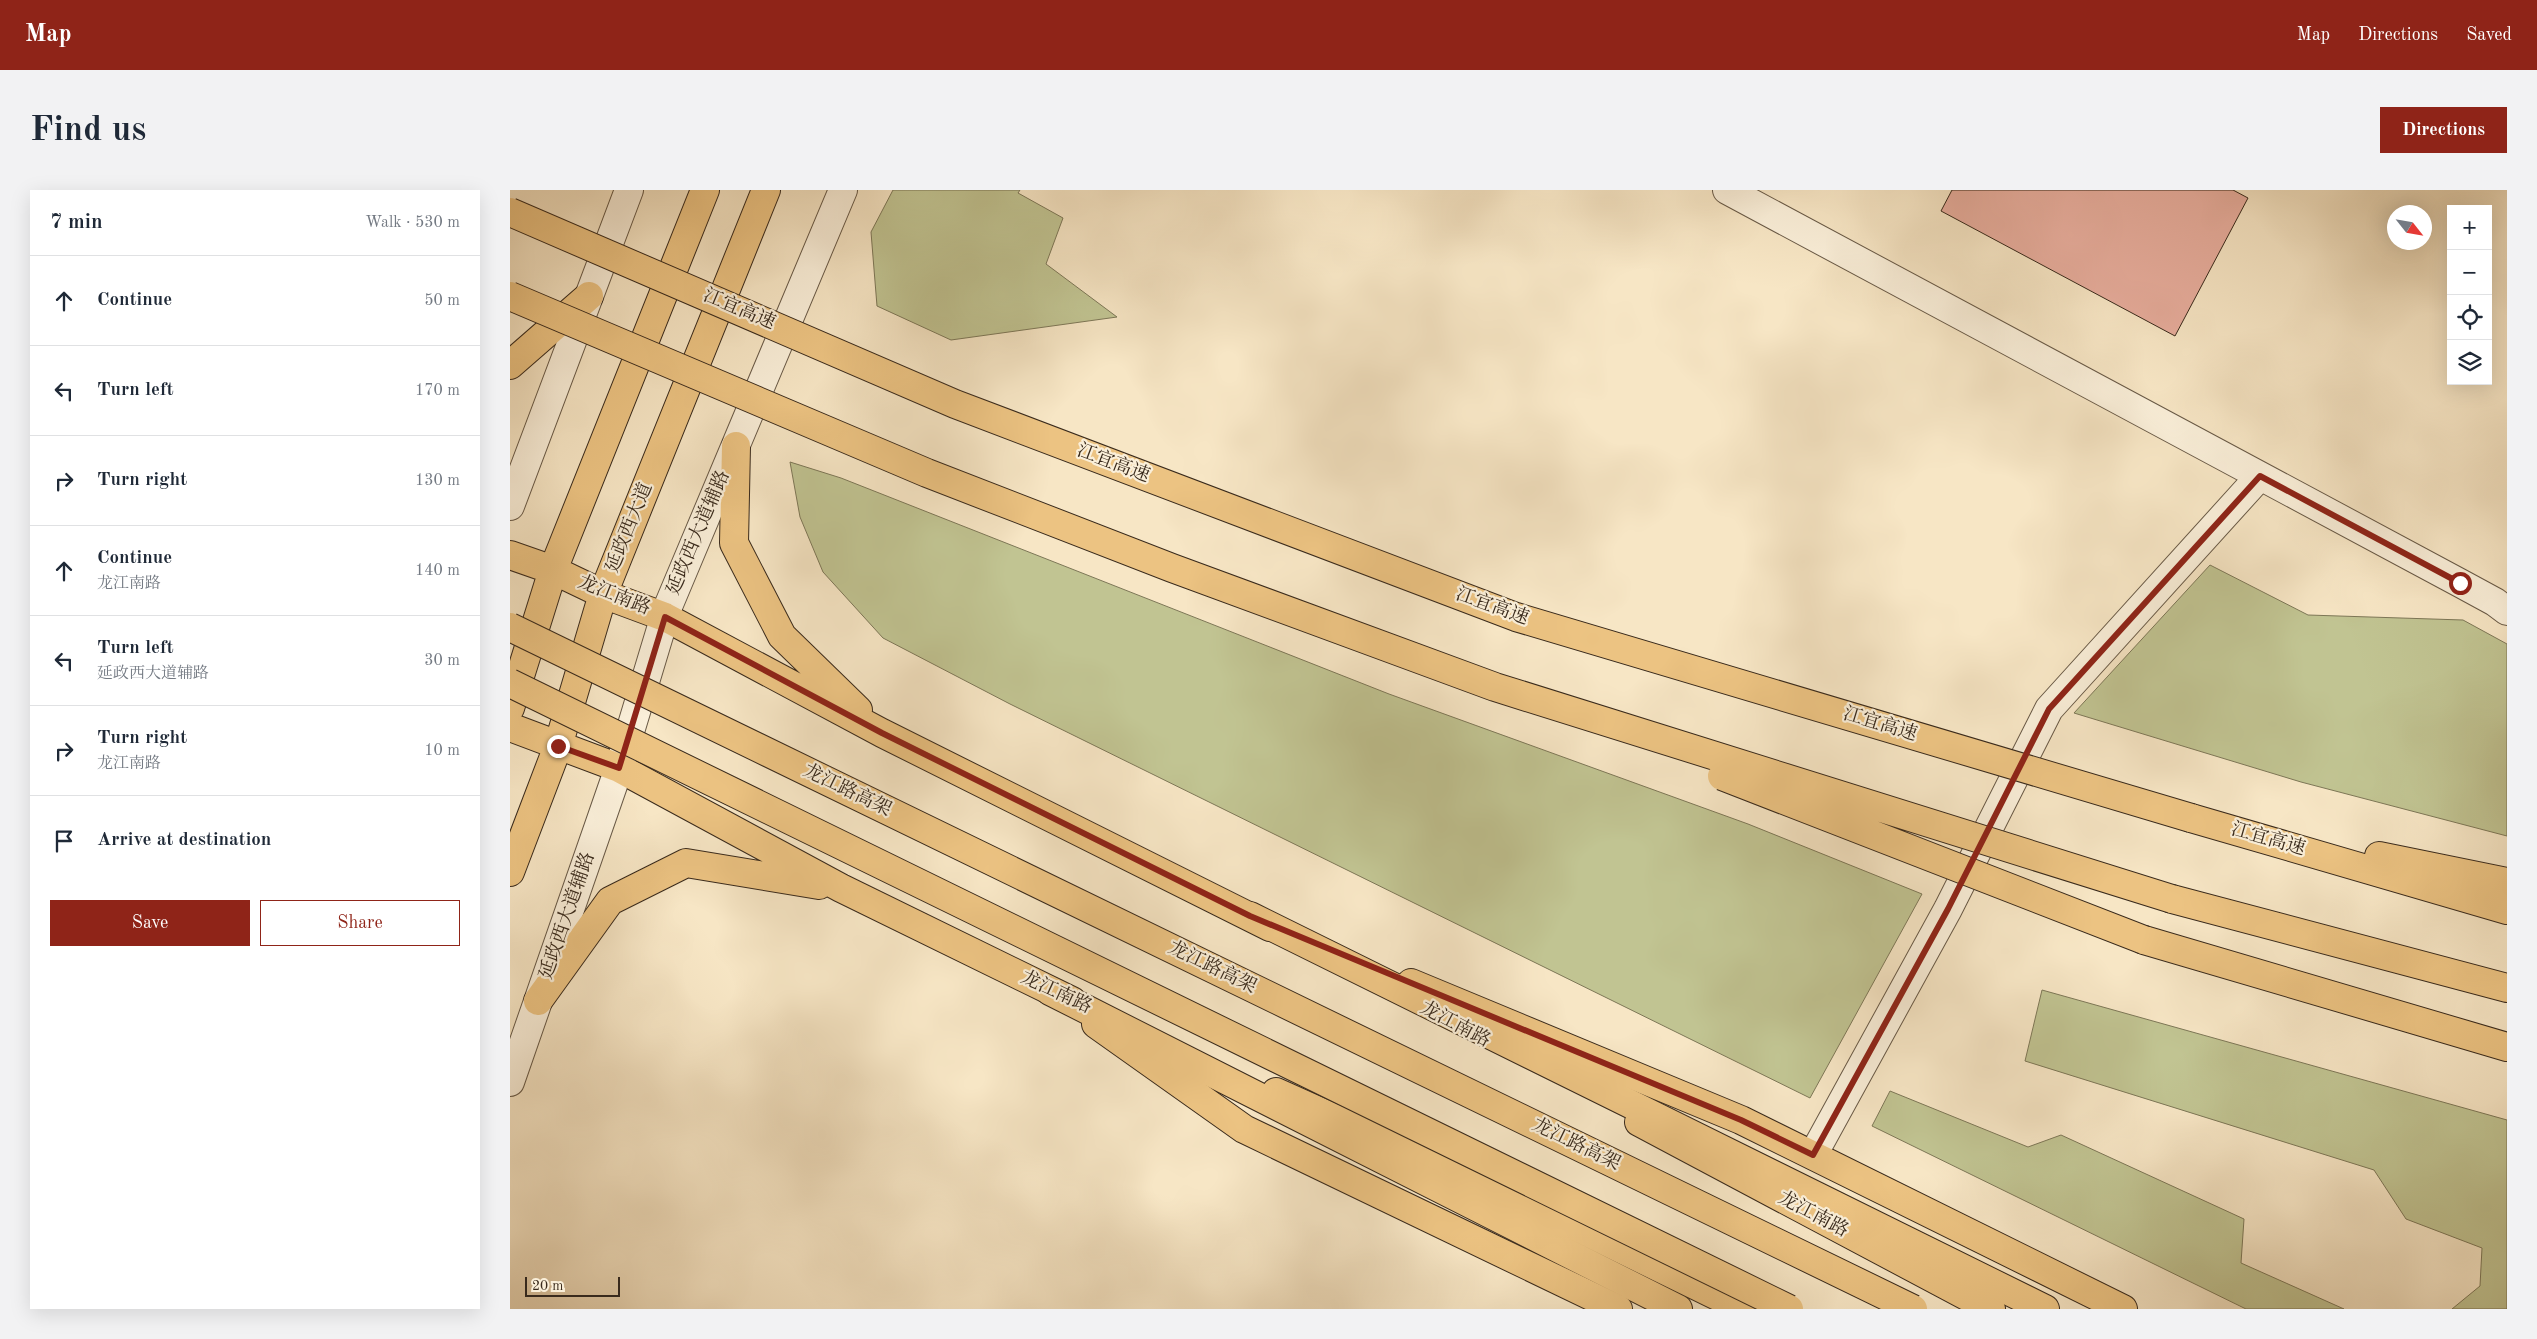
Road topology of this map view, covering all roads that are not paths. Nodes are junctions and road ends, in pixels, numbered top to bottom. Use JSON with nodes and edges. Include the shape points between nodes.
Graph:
{"nodes":[{"id":1,"x":629,"y":190,"type":"edge"},
{"id":2,"x":705,"y":190,"type":"edge"},
{"id":3,"x":766,"y":190,"type":"edge"},
{"id":4,"x":843,"y":190,"type":"edge"},
{"id":5,"x":1727,"y":190,"type":"edge"},
{"id":6,"x":510,"y":212,"type":"edge"},
{"id":7,"x":510,"y":296,"type":"edge"},
{"id":8,"x":589,"y":296,"type":"junction"},
{"id":9,"x":510,"y":365,"type":"edge"},
{"id":10,"x":736,"y":446,"type":"junction"},
{"id":11,"x":2260,"y":476,"type":"junction"},
{"id":12,"x":510,"y":506,"type":"edge"},
{"id":13,"x":510,"y":555,"type":"edge"},
{"id":14,"x":553,"y":570,"type":"junction"},
{"id":15,"x":603,"y":594,"type":"junction"},
{"id":16,"x":2507,"y":611,"type":"edge"},
{"id":17,"x":665,"y":617,"type":"junction"},
{"id":18,"x":510,"y":627,"type":"edge"},
{"id":19,"x":510,"y":683,"type":"edge"},
{"id":20,"x":1494,"y":687,"type":"junction"},
{"id":21,"x":510,"y":708,"type":"edge"},
{"id":22,"x":510,"y":727,"type":"edge"},
{"id":23,"x":882,"y":733,"type":"junction"},
{"id":24,"x":558,"y":746,"type":"junction"},
{"id":25,"x":619,"y":768,"type":"junction"},
{"id":26,"x":2191,"y":818,"type":"junction"},
{"id":27,"x":510,"y":872,"type":"edge"},
{"id":28,"x":2507,"y":882,"type":"edge"},
{"id":29,"x":841,"y":888,"type":"junction"},
{"id":30,"x":2507,"y":910,"type":"edge"},
{"id":31,"x":1250,"y":916,"type":"junction"},
{"id":32,"x":2507,"y":988,"type":"edge"},
{"id":33,"x":1050,"y":991,"type":"junction"},
{"id":34,"x":538,"y":1001,"type":"junction"},
{"id":35,"x":2507,"y":1046,"type":"edge"},
{"id":36,"x":510,"y":1082,"type":"edge"},
{"id":37,"x":1813,"y":1155,"type":"junction"},
{"id":38,"x":1995,"y":1297,"type":"edge"},
{"id":39,"x":1618,"y":1309,"type":"edge"},
{"id":40,"x":1678,"y":1309,"type":"edge"},
{"id":41,"x":1744,"y":1309,"type":"edge"},
{"id":42,"x":1789,"y":1309,"type":"edge"},
{"id":43,"x":1913,"y":1309,"type":"edge"},
{"id":44,"x":2045,"y":1309,"type":"edge"},
{"id":45,"x":2123,"y":1309,"type":"edge"}],
"edges":[{"from":1,"to":8,"type":"street"},
{"from":2,"to":14,"type":"main road"},
{"from":3,"to":15,"type":"main road","name":"延政西大道"},
{"from":4,"to":10,"type":"street","name":"延政西大道辅路"},
{"from":5,"to":11,"type":"street"},
{"from":6,"to":26,"type":"main road","name":"江宜高速","bridge":true,"via":[[955,404],[1516,617]]},
{"from":7,"to":20,"type":"main road","bridge":true,"via":[[936,476],[1172,568]]},
{"from":8,"to":9,"type":"main road"},
{"from":8,"to":12,"type":"street"},
{"from":10,"to":17,"type":"street","name":"延政西大道辅路"},
{"from":10,"to":23,"type":"main road","via":[[734,543],[777,628]]},
{"from":11,"to":16,"type":"street"},
{"from":11,"to":37,"type":"street","via":[[2049,709],[1948,909]]},
{"from":13,"to":14,"type":"main road","name":"龙江南路"},
{"from":14,"to":15,"type":"main road","name":"龙江南路"},
{"from":14,"to":21,"type":"main road"},
{"from":15,"to":17,"type":"main road","name":"龙江南路"},
{"from":15,"to":24,"type":"main road","name":"延政西大道"},
{"from":17,"to":23,"type":"main road","name":"龙江南路"},
{"from":17,"to":25,"type":"street","name":"延政西大道辅路"},
{"from":18,"to":43,"type":"main road","name":"龙江路高架","bridge":true},
{"from":19,"to":42,"type":"main road","bridge":true},
{"from":20,"to":32,"type":"main road","bridge":true,"via":[[2172,899]]},
{"from":20,"to":35,"type":"main road","bridge":true,"via":[[2144,940]]},
{"from":22,"to":24,"type":"main road","name":"龙江南路"},
{"from":23,"to":31,"type":"main road","name":"龙江南路"},
{"from":24,"to":25,"type":"main road","name":"龙江南路"},
{"from":24,"to":27,"type":"main road","name":"延政西大道"},
{"from":25,"to":29,"type":"main road","name":"龙江南路"},
{"from":25,"to":34,"type":"street","name":"延政西大道辅路"},
{"from":26,"to":28,"type":"main road"},
{"from":26,"to":30,"type":"main road","name":"江宜高速"},
{"from":29,"to":33,"type":"main road","name":"龙江南路"},
{"from":29,"to":34,"type":"main road","via":[[686,863],[610,901]]},
{"from":31,"to":37,"type":"main road","via":[[1741,1120]]},
{"from":31,"to":38,"type":"main road"},
{"from":33,"to":39,"type":"main road","via":[[1244,1129]]},
{"from":33,"to":40,"type":"main road"},
{"from":33,"to":41,"type":"main road","name":"龙江南路","via":[[1555,1217]]},
{"from":34,"to":36,"type":"street","name":"延政西大道辅路"},
{"from":37,"to":45,"type":"main road"},
{"from":38,"to":44,"type":"main road"}]}
